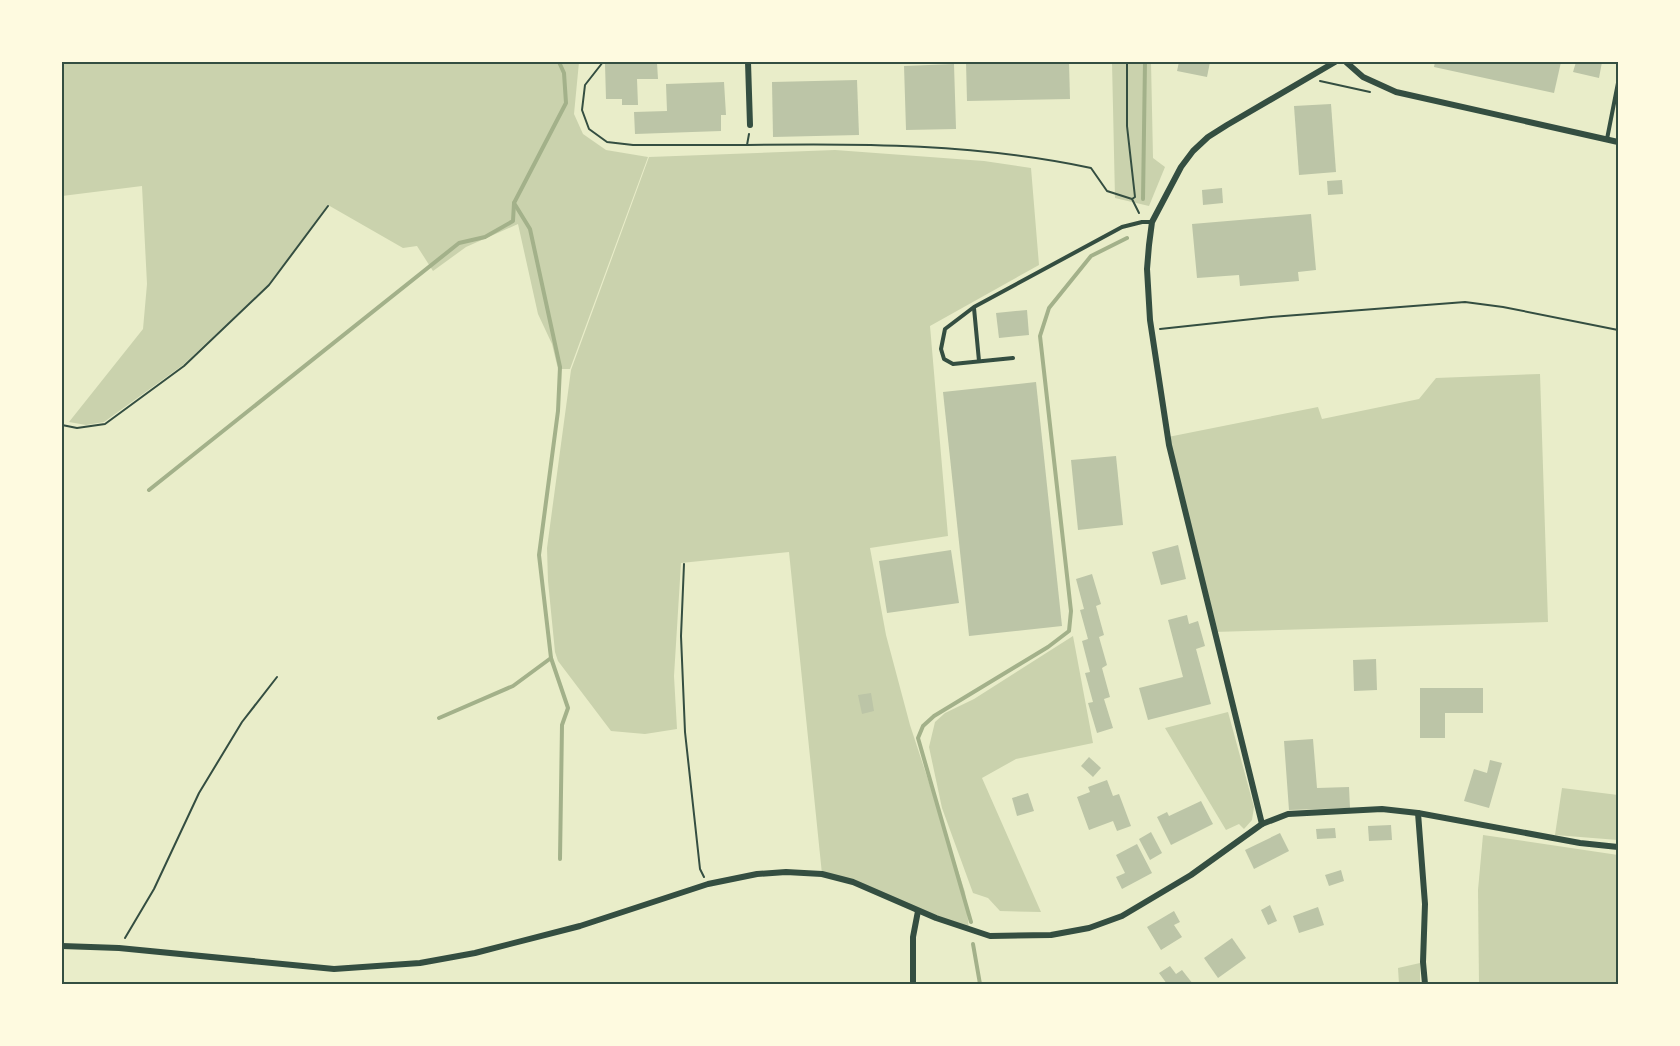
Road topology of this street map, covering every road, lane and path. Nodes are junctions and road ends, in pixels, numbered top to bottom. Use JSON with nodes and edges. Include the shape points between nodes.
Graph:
{"nodes":[{"id":1,"x":603,"y":62,"type":"edge"},
{"id":2,"x":748,"y":62,"type":"edge"},
{"id":3,"x":1127,"y":62,"type":"edge"},
{"id":4,"x":1335,"y":62,"type":"edge"},
{"id":5,"x":1346,"y":62,"type":"edge"},
{"id":6,"x":1305,"y":78,"type":"junction"},
{"id":7,"x":1618,"y":83,"type":"edge"},
{"id":8,"x":1396,"y":92,"type":"junction"},
{"id":9,"x":750,"y":124,"type":"joint"},
{"id":10,"x":1607,"y":139,"type":"junction"},
{"id":11,"x":1618,"y":142,"type":"edge"},
{"id":12,"x":747,"y":145,"type":"junction"},
{"id":13,"x":1132,"y":198,"type":"junction"},
{"id":14,"x":328,"y":206,"type":"dead end"},
{"id":15,"x":1142,"y":222,"type":"junction"},
{"id":16,"x":1152,"y":222,"type":"junction"},
{"id":17,"x":974,"y":307,"type":"junction"},
{"id":18,"x":1151,"y":329,"type":"junction"},
{"id":19,"x":1618,"y":330,"type":"edge"},
{"id":20,"x":1013,"y":358,"type":"dead end"},
{"id":21,"x":978,"y":361,"type":"junction"},
{"id":22,"x":62,"y":425,"type":"edge"},
{"id":23,"x":684,"y":564,"type":"dead end"},
{"id":24,"x":277,"y":677,"type":"dead end"},
{"id":25,"x":1418,"y":813,"type":"junction"},
{"id":26,"x":1262,"y":825,"type":"junction"},
{"id":27,"x":1618,"y":847,"type":"edge"},
{"id":28,"x":708,"y":884,"type":"junction"},
{"id":29,"x":918,"y":911,"type":"junction"},
{"id":30,"x":62,"y":946,"type":"edge"},
{"id":31,"x":119,"y":948,"type":"junction"},
{"id":32,"x":913,"y":984,"type":"edge"},
{"id":33,"x":1425,"y":984,"type":"edge"}],
"edges":[{"from":1,"to":12,"type":"path","via":[[585,85],[582,110],[588,129],[607,142]]},
{"from":2,"to":9,"type":"street"},
{"from":3,"to":13,"type":"path","via":[[1127,126],[1136,197]]},
{"from":4,"to":6,"type":"street"},
{"from":5,"to":8,"type":"street","via":[[1363,77]]},
{"from":6,"to":8,"type":"path","via":[[1377,93]]},
{"from":6,"to":16,"type":"street","via":[[1227,124],[1193,151]]},
{"from":7,"to":10,"type":"lane"},
{"from":8,"to":10,"type":"street"},
{"from":9,"to":12,"type":"path"},
{"from":10,"to":11,"type":"street"},
{"from":12,"to":13,"type":"path","via":[[851,144],[993,153],[1066,163],[1091,168],[1107,191]]},
{"from":13,"to":15,"type":"path"},
{"from":14,"to":22,"type":"path","via":[[269,285],[184,366],[105,424],[76,428]]},
{"from":15,"to":16,"type":"lane"},
{"from":15,"to":17,"type":"lane","via":[[1122,227]]},
{"from":16,"to":18,"type":"street","via":[[1147,269]]},
{"from":17,"to":21,"type":"lane"},
{"from":17,"to":21,"type":"lane","via":[[945,329],[941,349],[945,359],[953,364]]},
{"from":18,"to":19,"type":"path","via":[[1465,302]]},
{"from":18,"to":26,"type":"street","via":[[1175,475]]},
{"from":20,"to":21,"type":"lane"},
{"from":23,"to":28,"type":"path","via":[[681,636],[685,732],[700,869]]},
{"from":24,"to":31,"type":"path","via":[[242,722],[199,793],[154,889]]},
{"from":25,"to":26,"type":"street","via":[[1382,809],[1288,814]]},
{"from":25,"to":27,"type":"street"},
{"from":25,"to":33,"type":"street","via":[[1425,904]]},
{"from":26,"to":29,"type":"street","via":[[1163,892],[1122,916],[1089,928],[1037,936],[990,936]]},
{"from":28,"to":29,"type":"street","via":[[757,874],[822,874],[875,890]]},
{"from":28,"to":31,"type":"street","via":[[580,926],[420,963],[334,969]]},
{"from":29,"to":32,"type":"street","via":[[913,937]]},
{"from":30,"to":31,"type":"street"}]}
